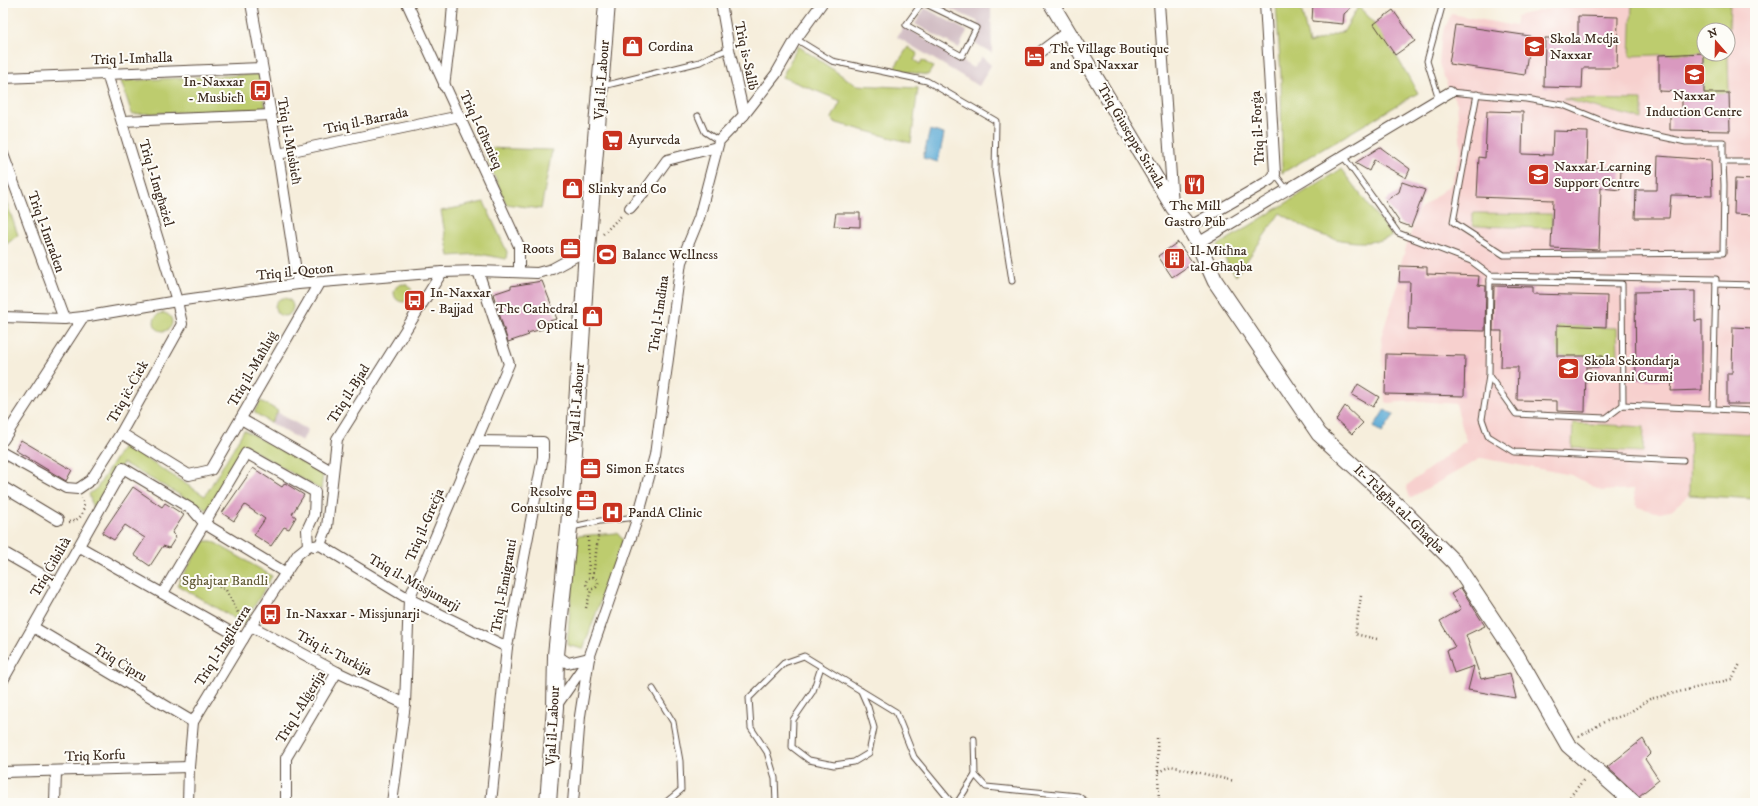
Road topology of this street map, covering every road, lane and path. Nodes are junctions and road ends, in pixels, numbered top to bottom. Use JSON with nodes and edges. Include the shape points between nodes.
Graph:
{"nodes":[{"id":1,"x":251,"y":3,"type":"edge"},
{"id":2,"x":407,"y":3,"type":"edge"},
{"id":3,"x":453,"y":3,"type":"edge"},
{"id":4,"x":607,"y":3,"type":"edge"},
{"id":5,"x":721,"y":3,"type":"edge"},
{"id":6,"x":822,"y":3,"type":"edge"},
{"id":7,"x":923,"y":3,"type":"edge"},
{"id":8,"x":1051,"y":3,"type":"edge"},
{"id":9,"x":1159,"y":3,"type":"edge"},
{"id":10,"x":1265,"y":3,"type":"edge"},
{"id":11,"x":1443,"y":3,"type":"edge"},
{"id":12,"x":1068,"y":31,"type":"junction"},
{"id":13,"x":796,"y":39,"type":"junction"},
{"id":14,"x":729,"y":49,"type":"junction"},
{"id":15,"x":1036,"y":55,"type":"dead end"},
{"id":16,"x":262,"y":68,"type":"junction"},
{"id":17,"x":107,"y":74,"type":"junction"},
{"id":18,"x":3,"y":78,"type":"edge"},
{"id":19,"x":444,"y":86,"type":"junction"},
{"id":20,"x":602,"y":86,"type":"junction"},
{"id":21,"x":1450,"y":92,"type":"joint"},
{"id":22,"x":1477,"y":94,"type":"junction"},
{"id":23,"x":1439,"y":99,"type":"junction"},
{"id":24,"x":271,"y":115,"type":"junction"},
{"id":25,"x":744,"y":115,"type":"junction"},
{"id":26,"x":460,"y":116,"type":"junction"},
{"id":27,"x":698,"y":116,"type":"dead end"},
{"id":28,"x":122,"y":121,"type":"junction"},
{"id":29,"x":718,"y":144,"type":"junction"},
{"id":30,"x":3,"y":154,"type":"edge"},
{"id":31,"x":278,"y":154,"type":"junction"},
{"id":32,"x":1343,"y":156,"type":"junction"},
{"id":33,"x":1723,"y":162,"type":"junction"},
{"id":34,"x":1755,"y":162,"type":"edge"},
{"id":35,"x":1275,"y":174,"type":"junction"},
{"id":36,"x":1287,"y":190,"type":"junction"},
{"id":37,"x":1173,"y":207,"type":"junction"},
{"id":38,"x":630,"y":208,"type":"joint"},
{"id":39,"x":1189,"y":227,"type":"junction"},
{"id":40,"x":1198,"y":243,"type":"junction"},
{"id":41,"x":587,"y":250,"type":"junction"},
{"id":42,"x":478,"y":271,"type":"junction"},
{"id":43,"x":442,"y":272,"type":"junction"},
{"id":44,"x":519,"y":272,"type":"junction"},
{"id":45,"x":1490,"y":275,"type":"junction"},
{"id":46,"x":1012,"y":281,"type":"dead end"},
{"id":47,"x":1490,"y":281,"type":"junction"},
{"id":48,"x":318,"y":283,"type":"junction"},
{"id":49,"x":298,"y":284,"type":"junction"},
{"id":50,"x":1716,"y":284,"type":"junction"},
{"id":51,"x":1755,"y":285,"type":"edge"},
{"id":52,"x":177,"y":301,"type":"junction"},
{"id":53,"x":3,"y":317,"type":"edge"},
{"id":54,"x":83,"y":317,"type":"junction"},
{"id":55,"x":64,"y":319,"type":"junction"},
{"id":56,"x":1489,"y":376,"type":"junction"},
{"id":57,"x":1623,"y":405,"type":"junction"},
{"id":58,"x":1713,"y":409,"type":"junction"},
{"id":59,"x":1755,"y":411,"type":"edge"},
{"id":60,"x":241,"y":419,"type":"junction"},
{"id":61,"x":121,"y":433,"type":"junction"},
{"id":62,"x":3,"y":440,"type":"edge"},
{"id":63,"x":476,"y":441,"type":"junction"},
{"id":64,"x":3,"y":453,"type":"edge"},
{"id":65,"x":1683,"y":460,"type":"dead end"},
{"id":66,"x":333,"y":472,"type":"junction"},
{"id":67,"x":3,"y":487,"type":"edge"},
{"id":68,"x":78,"y":489,"type":"junction"},
{"id":69,"x":638,"y":517,"type":"junction"},
{"id":70,"x":58,"y":520,"type":"joint"},
{"id":71,"x":600,"y":521,"type":"junction"},
{"id":72,"x":205,"y":524,"type":"junction"},
{"id":73,"x":569,"y":528,"type":"junction"},
{"id":74,"x":588,"y":537,"type":"dead end"},
{"id":75,"x":320,"y":545,"type":"junction"},
{"id":76,"x":308,"y":546,"type":"junction"},
{"id":77,"x":80,"y":547,"type":"junction"},
{"id":78,"x":3,"y":552,"type":"edge"},
{"id":79,"x":286,"y":573,"type":"junction"},
{"id":80,"x":589,"y":577,"type":"junction"},
{"id":81,"x":593,"y":577,"type":"junction"},
{"id":82,"x":57,"y":584,"type":"junction"},
{"id":83,"x":177,"y":586,"type":"dead end"},
{"id":84,"x":591,"y":590,"type":"junction"},
{"id":85,"x":163,"y":593,"type":"junction"},
{"id":86,"x":1361,"y":596,"type":"dead end"},
{"id":87,"x":409,"y":599,"type":"junction"},
{"id":88,"x":586,"y":608,"type":"dead end"},
{"id":89,"x":248,"y":625,"type":"junction"},
{"id":90,"x":33,"y":627,"type":"junction"},
{"id":91,"x":244,"y":639,"type":"junction"},
{"id":92,"x":1377,"y":639,"type":"dead end"},
{"id":93,"x":507,"y":647,"type":"junction"},
{"id":94,"x":556,"y":655,"type":"junction"},
{"id":95,"x":589,"y":658,"type":"junction"},
{"id":96,"x":1740,"y":664,"type":"dead end"},
{"id":97,"x":821,"y":667,"type":"junction"},
{"id":98,"x":338,"y":672,"type":"junction"},
{"id":99,"x":4,"y":676,"type":"edge"},
{"id":100,"x":653,"y":689,"type":"dead end"},
{"id":101,"x":861,"y":691,"type":"junction"},
{"id":102,"x":405,"y":704,"type":"junction"},
{"id":103,"x":555,"y":706,"type":"junction"},
{"id":104,"x":193,"y":722,"type":"junction"},
{"id":105,"x":1157,"y":738,"type":"dead end"},
{"id":106,"x":974,"y":740,"type":"dead end"},
{"id":107,"x":1568,"y":744,"type":"junction"},
{"id":108,"x":189,"y":767,"type":"junction"},
{"id":109,"x":1594,"y":767,"type":"junction"},
{"id":110,"x":3,"y":772,"type":"edge"},
{"id":111,"x":56,"y":772,"type":"junction"},
{"id":112,"x":1158,"y":772,"type":"junction"},
{"id":113,"x":975,"y":775,"type":"junction"},
{"id":114,"x":1234,"y":781,"type":"dead end"},
{"id":115,"x":55,"y":803,"type":"edge"},
{"id":116,"x":188,"y":803,"type":"edge"},
{"id":117,"x":286,"y":803,"type":"edge"},
{"id":118,"x":392,"y":803,"type":"edge"},
{"id":119,"x":491,"y":803,"type":"edge"},
{"id":120,"x":548,"y":803,"type":"edge"},
{"id":121,"x":573,"y":803,"type":"edge"},
{"id":122,"x":665,"y":803,"type":"edge"},
{"id":123,"x":776,"y":803,"type":"edge"},
{"id":124,"x":952,"y":803,"type":"edge"},
{"id":125,"x":957,"y":803,"type":"edge"},
{"id":126,"x":1088,"y":803,"type":"edge"},
{"id":127,"x":1159,"y":803,"type":"edge"},
{"id":128,"x":1566,"y":803,"type":"edge"},
{"id":129,"x":1634,"y":803,"type":"edge"}],
"edges":[{"from":1,"to":16,"type":"street","name":"Triq il-Musbieħ"},
{"from":2,"to":19,"type":"street","name":"Triq l-Għenieq"},
{"from":3,"to":19,"type":"street"},
{"from":4,"to":20,"type":"main road","name":"Vjal il-Labour"},
{"from":5,"to":14,"type":"street","name":"Triq is-Salib"},
{"from":6,"to":13,"type":"street","name":"Triq l-Imdina"},
{"from":7,"to":7,"type":"lane","via":[[906,25],[962,56],[976,28]]},
{"from":8,"to":12,"type":"street","name":"Triq Giuseppe Stivala"},
{"from":9,"to":37,"type":"street"},
{"from":10,"to":35,"type":"street","name":"Triq il-Forġa"},
{"from":11,"to":23,"type":"lane","via":[[1427,60]]},
{"from":12,"to":15,"type":"street"},
{"from":12,"to":37,"type":"street","name":"Triq Giuseppe Stivala"},
{"from":13,"to":25,"type":"street","name":"Triq l-Imdina","via":[[776,74]]},
{"from":13,"to":46,"type":"lane","via":[[832,61],[927,81],[996,121],[995,171]]},
{"from":14,"to":20,"type":"lane","via":[[700,62]]},
{"from":14,"to":25,"type":"street","name":"Triq is-Salib"},
{"from":16,"to":17,"type":"street","name":"Triq l-Imħalla"},
{"from":16,"to":24,"type":"street","name":"Triq il-Musbieħ"},
{"from":17,"to":18,"type":"street","name":"Triq l-Imħalla"},
{"from":17,"to":28,"type":"street","name":"Triq l-Imgħażel"},
{"from":19,"to":26,"type":"street","name":"Triq l-Għenieq"},
{"from":20,"to":41,"type":"main road","name":"Vjal il-Labour"},
{"from":21,"to":22,"type":"lane"},
{"from":21,"to":23,"type":"street"},
{"from":22,"to":33,"type":"lane","via":[[1563,105],[1617,127],[1686,142],[1723,142]]},
{"from":22,"to":33,"type":"lane","via":[[1453,222],[1504,255],[1723,253]]},
{"from":23,"to":32,"type":"street"},
{"from":24,"to":28,"type":"street"},
{"from":24,"to":31,"type":"street","name":"Triq il-Musbieħ"},
{"from":25,"to":29,"type":"street","name":"Triq l-Imdina"},
{"from":26,"to":31,"type":"street","name":"Triq il-Barrada"},
{"from":26,"to":44,"type":"street","name":"Triq l-Għenieq","via":[[519,246]]},
{"from":27,"to":29,"type":"lane","via":[[705,132]]},
{"from":28,"to":52,"type":"street","name":"Triq l-Imgħażel"},
{"from":29,"to":38,"type":"street","via":[[667,160]]},
{"from":29,"to":69,"type":"street","name":"Triq l-Imdina","via":[[699,218],[680,262],[655,455]]},
{"from":30,"to":55,"type":"street","name":"Triq l-Imraden"},
{"from":31,"to":49,"type":"street","name":"Triq il-Musbieħ"},
{"from":32,"to":36,"type":"street"},
{"from":32,"to":45,"type":"lane","via":[[1398,233],[1471,262]]},
{"from":33,"to":34,"type":"lane"},
{"from":35,"to":36,"type":"lane"},
{"from":35,"to":39,"type":"street","name":"Triq il-Forġa","via":[[1270,180]]},
{"from":36,"to":40,"type":"street"},
{"from":37,"to":39,"type":"street","name":"It-Telgħa tal-Għaqba"},
{"from":38,"to":41,"type":"path"},
{"from":39,"to":40,"type":"street","name":"It-Telgħa tal-Għaqba"},
{"from":40,"to":107,"type":"street","name":"It-Telgħa tal-Għaqba","via":[[1215,281],[1319,434],[1399,507],[1455,563],[1517,656]]},
{"from":41,"to":44,"type":"street","name":"Triq il-Qoton","via":[[552,269]]},
{"from":41,"to":73,"type":"main road","name":"Vjal il-Labour"},
{"from":42,"to":43,"type":"street","name":"Triq il-Qoton"},
{"from":42,"to":44,"type":"street","name":"Triq il-Qoton"},
{"from":42,"to":63,"type":"street","name":"Triq il-Greċja","via":[[509,364]]},
{"from":43,"to":48,"type":"street","name":"Triq il-Qoton"},
{"from":43,"to":66,"type":"street","name":"Triq il-Bjad","via":[[338,440]]},
{"from":45,"to":47,"type":"lane"},
{"from":45,"to":50,"type":"lane","via":[[1716,279]]},
{"from":47,"to":56,"type":"lane"},
{"from":47,"to":57,"type":"lane","via":[[1622,284]]},
{"from":48,"to":49,"type":"street","name":"Triq il-Qoton"},
{"from":48,"to":60,"type":"street","name":"Triq il-Maħluġ"},
{"from":49,"to":52,"type":"street","name":"Triq il-Qoton"},
{"from":50,"to":51,"type":"lane"},
{"from":50,"to":58,"type":"lane"},
{"from":52,"to":54,"type":"street","name":"Triq il-Qoton"},
{"from":52,"to":61,"type":"street","name":"Triq iċ-Ċiek","via":[[182,324]]},
{"from":53,"to":55,"type":"street","name":"Triq il-Qoton"},
{"from":54,"to":55,"type":"street","name":"Triq il-Qoton"},
{"from":54,"to":62,"type":"street"},
{"from":56,"to":57,"type":"lane","via":[[1516,414],[1606,418]]},
{"from":56,"to":65,"type":"lane","via":[[1482,419],[1488,436],[1514,452]]},
{"from":57,"to":58,"type":"lane"},
{"from":58,"to":59,"type":"lane"},
{"from":60,"to":61,"type":"street","name":"Triq il-Maħluġ","via":[[211,470],[189,475]]},
{"from":60,"to":66,"type":"street"},
{"from":61,"to":68,"type":"street","name":"Triq iċ-Ċiek","via":[[91,480]]},
{"from":63,"to":87,"type":"street","name":"Triq il-Greċja"},
{"from":63,"to":93,"type":"street","name":"Triq l-Emigranti","via":[[543,442],[543,457]]},
{"from":64,"to":68,"type":"street","via":[[66,488]]},
{"from":66,"to":75,"type":"street","name":"Triq il-Bjad","via":[[327,527]]},
{"from":67,"to":70,"type":"street"},
{"from":68,"to":70,"type":"path","via":[[84,505],[83,513],[77,520]]},
{"from":69,"to":71,"type":"lane"},
{"from":69,"to":95,"type":"street","name":"Triq l-Imdina"},
{"from":71,"to":73,"type":"lane"},
{"from":71,"to":81,"type":"path"},
{"from":72,"to":76,"type":"street","via":[[246,453],[315,492],[314,515],[307,530]]},
{"from":72,"to":77,"type":"street","name":"Triq Ġibiltà","via":[[193,510],[123,468]]},
{"from":72,"to":79,"type":"street"},
{"from":72,"to":85,"type":"street"},
{"from":73,"to":94,"type":"main road","name":"Vjal il-Labour"},
{"from":74,"to":80,"type":"path"},
{"from":75,"to":76,"type":"street"},
{"from":75,"to":87,"type":"street","name":"Triq il-Missjunarji"},
{"from":76,"to":79,"type":"street","name":"Triq l-Ingilterra","via":[[298,554]]},
{"from":77,"to":82,"type":"street","name":"Triq Ġibiltà"},
{"from":77,"to":85,"type":"street"},
{"from":78,"to":82,"type":"street"},
{"from":79,"to":89,"type":"street","name":"Triq l-Ingilterra"},
{"from":80,"to":81,"type":"path"},
{"from":80,"to":84,"type":"path","via":[[585,584]]},
{"from":81,"to":84,"type":"path","via":[[598,584]]},
{"from":82,"to":90,"type":"street","name":"Triq Ġibiltà"},
{"from":83,"to":89,"type":"path","via":[[204,580],[226,590]]},
{"from":84,"to":88,"type":"path"},
{"from":85,"to":91,"type":"street"},
{"from":86,"to":92,"type":"path","via":[[1355,634]]},
{"from":87,"to":93,"type":"street","name":"Triq il-Missjunarji"},
{"from":87,"to":102,"type":"street","name":"Triq il-Greċja"},
{"from":89,"to":91,"type":"street","name":"Triq l-Ingilterra"},
{"from":89,"to":98,"type":"street","name":"Triq it-Turkija"},
{"from":90,"to":99,"type":"street","name":"Triq Ġibiltà"},
{"from":90,"to":104,"type":"street","name":"Triq Ċipru"},
{"from":91,"to":104,"type":"street","name":"Triq l-Ingilterra"},
{"from":93,"to":119,"type":"street","name":"Triq l-Emigranti"},
{"from":94,"to":95,"type":"street","via":[[568,663]]},
{"from":94,"to":103,"type":"main road","name":"Vjal il-Labour"},
{"from":95,"to":103,"type":"street","name":"Triq l-Imdina"},
{"from":95,"to":121,"type":"street","name":"Triq l-Imdina","via":[[580,716]]},
{"from":96,"to":107,"type":"path","via":[[1732,679],[1650,699],[1627,714],[1604,722]]},
{"from":97,"to":101,"type":"lane"},
{"from":97,"to":101,"type":"lane","via":[[813,691],[793,720],[792,747],[809,760],[834,765],[854,762],[869,753],[874,728]]},
{"from":97,"to":123,"type":"lane","via":[[804,656],[784,663],[749,698],[751,728],[767,752],[775,778]]},
{"from":98,"to":102,"type":"street","name":"Triq it-Turkija"},
{"from":98,"to":117,"type":"street","name":"Triq l-Alġerija","via":[[286,758]]},
{"from":100,"to":122,"type":"lane","via":[[673,722],[680,761],[681,790]]},
{"from":101,"to":124,"type":"lane","via":[[896,712],[914,758]]},
{"from":102,"to":118,"type":"street","name":"Triq il-Greċja"},
{"from":103,"to":120,"type":"main road","name":"Vjal il-Labour"},
{"from":104,"to":108,"type":"street","name":"Triq l-Ingilterra"},
{"from":105,"to":112,"type":"path"},
{"from":106,"to":113,"type":"lane"},
{"from":107,"to":109,"type":"street","name":"It-Telgħa tal-Għaqba"},
{"from":108,"to":111,"type":"street","name":"Triq Korfu"},
{"from":108,"to":116,"type":"street","name":"Triq l-Ingilterra"},
{"from":109,"to":128,"type":"path"},
{"from":109,"to":129,"type":"street","name":"It-Telgħa tal-Għaqba"},
{"from":110,"to":111,"type":"street","name":"Triq Korfu"},
{"from":111,"to":115,"type":"street"},
{"from":112,"to":114,"type":"path","via":[[1172,766]]},
{"from":112,"to":127,"type":"path"},
{"from":113,"to":125,"type":"lane"},
{"from":113,"to":126,"type":"lane","via":[[986,787],[1078,796]]}]}
